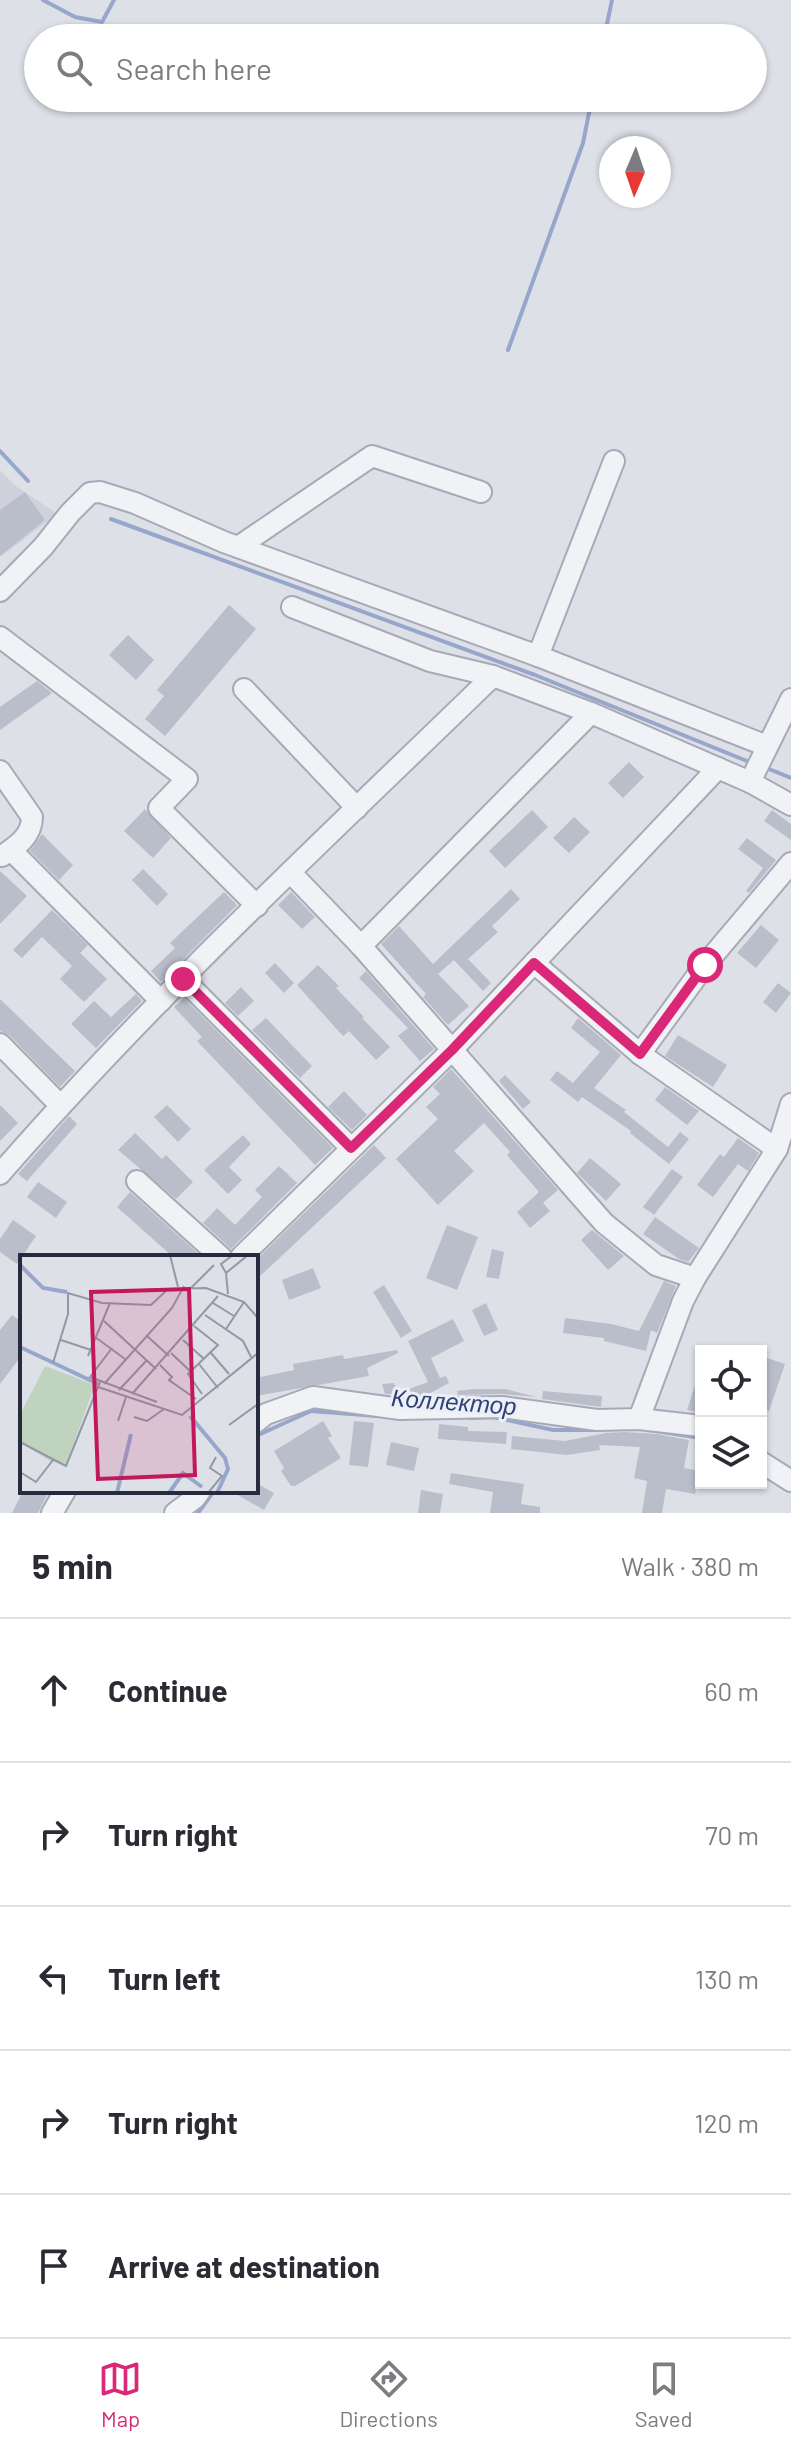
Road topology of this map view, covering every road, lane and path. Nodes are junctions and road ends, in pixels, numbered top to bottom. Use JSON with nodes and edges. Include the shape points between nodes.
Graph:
{"nodes":[{"id":1,"x":614,"y":461,"type":"dead end"},
{"id":2,"x":481,"y":492,"type":"dead end"},
{"id":3,"x":238,"y":547,"type":"junction"},
{"id":4,"x":0,"y":591,"type":"edge"},
{"id":5,"x":292,"y":607,"type":"dead end"},
{"id":6,"x":0,"y":637,"type":"edge"},
{"id":7,"x":538,"y":656,"type":"junction"},
{"id":8,"x":493,"y":676,"type":"junction"},
{"id":9,"x":244,"y":689,"type":"dead end"},
{"id":10,"x":791,"y":699,"type":"edge"},
{"id":11,"x":591,"y":713,"type":"junction"},
{"id":12,"x":758,"y":765,"type":"junction"},
{"id":13,"x":718,"y":768,"type":"junction"},
{"id":14,"x":0,"y":771,"type":"edge"},
{"id":15,"x":791,"y":805,"type":"edge"},
{"id":16,"x":357,"y":808,"type":"junction"},
{"id":17,"x":5,"y":854,"type":"edge"},
{"id":18,"x":791,"y":863,"type":"edge"},
{"id":19,"x":291,"y":873,"type":"junction"},
{"id":20,"x":257,"y":906,"type":"junction"},
{"id":21,"x":361,"y":946,"type":"junction"},
{"id":22,"x":534,"y":963,"type":"junction"},
{"id":23,"x":183,"y":979,"type":"junction"},
{"id":24,"x":161,"y":1001,"type":"junction"},
{"id":25,"x":0,"y":1044,"type":"edge"},
{"id":26,"x":452,"y":1050,"type":"junction"},
{"id":27,"x":640,"y":1054,"type":"junction"},
{"id":28,"x":791,"y":1104,"type":"edge"},
{"id":29,"x":60,"y":1105,"type":"junction"},
{"id":30,"x":351,"y":1148,"type":"junction"},
{"id":31,"x":777,"y":1149,"type":"junction"},
{"id":32,"x":0,"y":1174,"type":"edge"},
{"id":33,"x":137,"y":1181,"type":"dead end"},
{"id":34,"x":219,"y":1255,"type":"edge"},
{"id":35,"x":243,"y":1255,"type":"edge"},
{"id":36,"x":695,"y":1278,"type":"junction"},
{"id":37,"x":639,"y":1419,"type":"junction"},
{"id":38,"x":258,"y":1420,"type":"edge"},
{"id":39,"x":695,"y":1425,"type":"edge"},
{"id":40,"x":767,"y":1466,"type":"edge"},
{"id":41,"x":791,"y":1481,"type":"edge"},
{"id":42,"x":64,"y":1493,"type":"edge"},
{"id":43,"x":199,"y":1493,"type":"edge"},
{"id":44,"x":52,"y":1513,"type":"edge"},
{"id":45,"x":175,"y":1513,"type":"edge"}],
"edges":[{"from":1,"to":7,"type":"street"},
{"from":2,"to":3,"type":"street","via":[[372,456]]},
{"from":3,"to":4,"type":"street","via":[[135,503],[90,493]]},
{"from":3,"to":7,"type":"street"},
{"from":5,"to":8,"type":"street","via":[[430,661]]},
{"from":6,"to":20,"type":"street","via":[[187,779],[159,808]]},
{"from":7,"to":12,"type":"street"},
{"from":8,"to":11,"type":"street"},
{"from":8,"to":16,"type":"street"},
{"from":9,"to":16,"type":"street"},
{"from":10,"to":12,"type":"street"},
{"from":11,"to":13,"type":"street"},
{"from":11,"to":21,"type":"street"},
{"from":12,"to":13,"type":"street"},
{"from":12,"to":15,"type":"street"},
{"from":13,"to":22,"type":"street"},
{"from":14,"to":17,"type":"street","via":[[32,817],[28,834]]},
{"from":16,"to":19,"type":"street"},
{"from":17,"to":24,"type":"street"},
{"from":18,"to":27,"type":"street","via":[[705,965]]},
{"from":19,"to":20,"type":"street"},
{"from":19,"to":21,"type":"street"},
{"from":20,"to":23,"type":"street"},
{"from":21,"to":26,"type":"street"},
{"from":22,"to":26,"type":"street"},
{"from":22,"to":27,"type":"street"},
{"from":23,"to":24,"type":"street"},
{"from":23,"to":30,"type":"street"},
{"from":24,"to":29,"type":"street"},
{"from":25,"to":29,"type":"street"},
{"from":26,"to":30,"type":"street"},
{"from":26,"to":36,"type":"street","via":[[604,1223],[656,1265]]},
{"from":27,"to":31,"type":"street"},
{"from":28,"to":31,"type":"street"},
{"from":29,"to":32,"type":"street"},
{"from":30,"to":35,"type":"street"},
{"from":31,"to":36,"type":"street"},
{"from":33,"to":34,"type":"street"},
{"from":36,"to":37,"type":"street"},
{"from":37,"to":38,"type":"street","via":[[597,1420],[502,1407],[400,1409],[313,1397]]},
{"from":37,"to":39,"type":"street"},
{"from":40,"to":41,"type":"street"},
{"from":42,"to":44,"type":"street"},
{"from":43,"to":45,"type":"street"}]}
